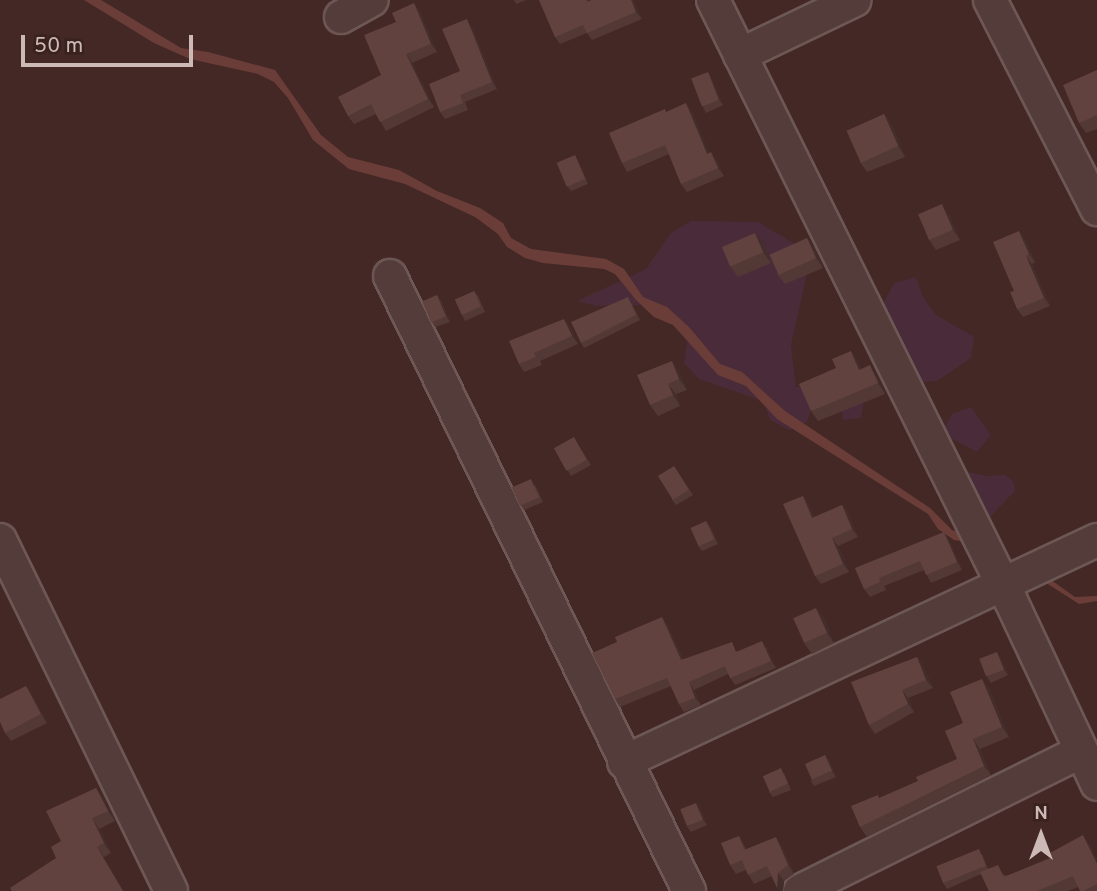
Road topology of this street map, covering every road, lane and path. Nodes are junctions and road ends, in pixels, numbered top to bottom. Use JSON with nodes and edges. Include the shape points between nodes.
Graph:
{"nodes":[{"id":1,"x":372,"y":0,"type":"edge"},
{"id":2,"x":713,"y":0,"type":"edge"},
{"id":3,"x":855,"y":0,"type":"edge"},
{"id":4,"x":990,"y":0,"type":"edge"},
{"id":5,"x":341,"y":17,"type":"dead end"},
{"id":6,"x":740,"y":55,"type":"junction"},
{"id":7,"x":1097,"y":209,"type":"edge"},
{"id":8,"x":390,"y":276,"type":"dead end"},
{"id":9,"x":0,"y":540,"type":"edge"},
{"id":10,"x":1097,"y":540,"type":"edge"},
{"id":11,"x":1003,"y":584,"type":"junction"},
{"id":12,"x":1080,"y":752,"type":"junction"},
{"id":13,"x":624,"y":762,"type":"junction"},
{"id":14,"x":1097,"y":784,"type":"edge"},
{"id":15,"x":171,"y":891,"type":"edge"},
{"id":16,"x":689,"y":891,"type":"edge"},
{"id":17,"x":800,"y":891,"type":"edge"}],
"edges":[{"from":1,"to":5,"type":"street"},
{"from":2,"to":6,"type":"street"},
{"from":3,"to":6,"type":"street"},
{"from":4,"to":7,"type":"street"},
{"from":6,"to":11,"type":"street"},
{"from":8,"to":13,"type":"street"},
{"from":9,"to":15,"type":"street"},
{"from":10,"to":11,"type":"street"},
{"from":11,"to":12,"type":"street"},
{"from":11,"to":13,"type":"street"},
{"from":12,"to":14,"type":"street"},
{"from":12,"to":17,"type":"street"},
{"from":13,"to":16,"type":"street"}]}
